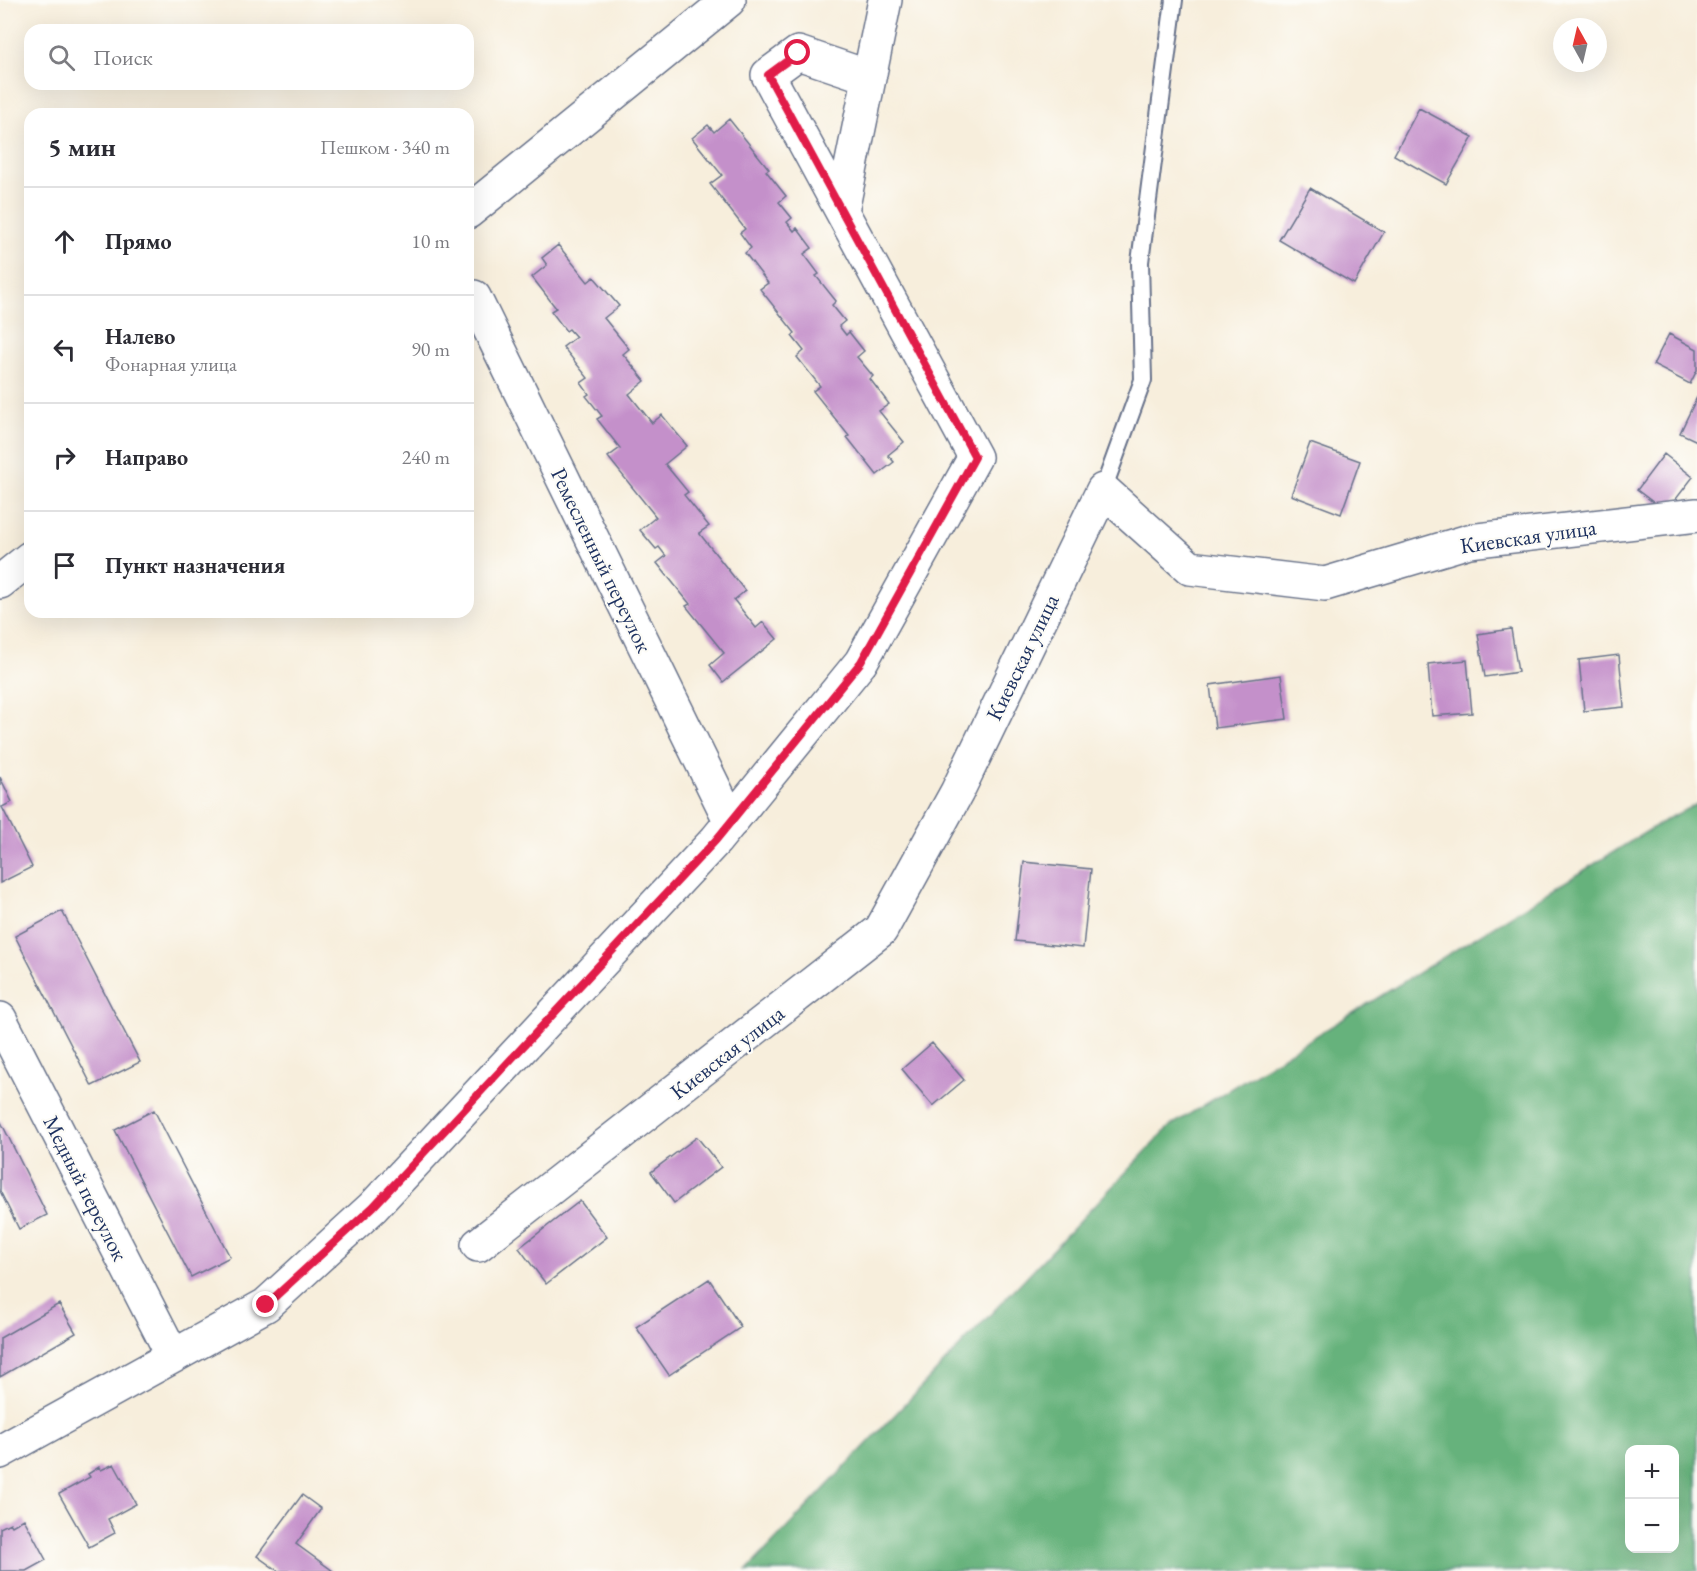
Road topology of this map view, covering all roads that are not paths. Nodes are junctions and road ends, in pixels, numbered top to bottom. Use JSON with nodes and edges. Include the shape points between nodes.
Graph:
{"nodes":[{"id":1,"x":729,"y":0,"type":"edge"},
{"id":2,"x":885,"y":0,"type":"edge"},
{"id":3,"x":1174,"y":0,"type":"edge"},
{"id":4,"x":869,"y":78,"type":"junction"},
{"id":5,"x":474,"y":207,"type":"edge"},
{"id":6,"x":842,"y":211,"type":"junction"},
{"id":7,"x":474,"y":297,"type":"dead end"},
{"id":8,"x":1103,"y":490,"type":"junction"},
{"id":9,"x":1697,"y":515,"type":"edge"},
{"id":10,"x":24,"y":563,"type":"edge"},
{"id":11,"x":0,"y":582,"type":"edge"},
{"id":12,"x":731,"y":822,"type":"junction"},
{"id":13,"x":0,"y":1019,"type":"edge"},
{"id":14,"x":478,"y":1245,"type":"dead end"},
{"id":15,"x":173,"y":1356,"type":"junction"},
{"id":16,"x":0,"y":1452,"type":"edge"}],
"edges":[{"from":1,"to":5,"type":"street"},
{"from":2,"to":4,"type":"street"},
{"from":3,"to":8,"type":"lane","via":[[1140,262],[1143,380]]},
{"from":4,"to":6,"type":"street"},
{"from":4,"to":6,"type":"street","via":[[798,53],[768,75]]},
{"from":6,"to":12,"type":"street","via":[[975,457],[861,662]]},
{"from":7,"to":12,"type":"street","name":"Ремесленный переулок"},
{"from":8,"to":9,"type":"street","name":"Киевская улица","via":[[1190,568],[1325,584],[1469,541]]},
{"from":8,"to":14,"type":"street","name":"Киевская улица","via":[[957,792],[881,930]]},
{"from":10,"to":11,"type":"street"},
{"from":12,"to":15,"type":"street","via":[[373,1207],[266,1305]]},
{"from":13,"to":15,"type":"street","name":"Медный переулок"},
{"from":15,"to":16,"type":"street"}]}
